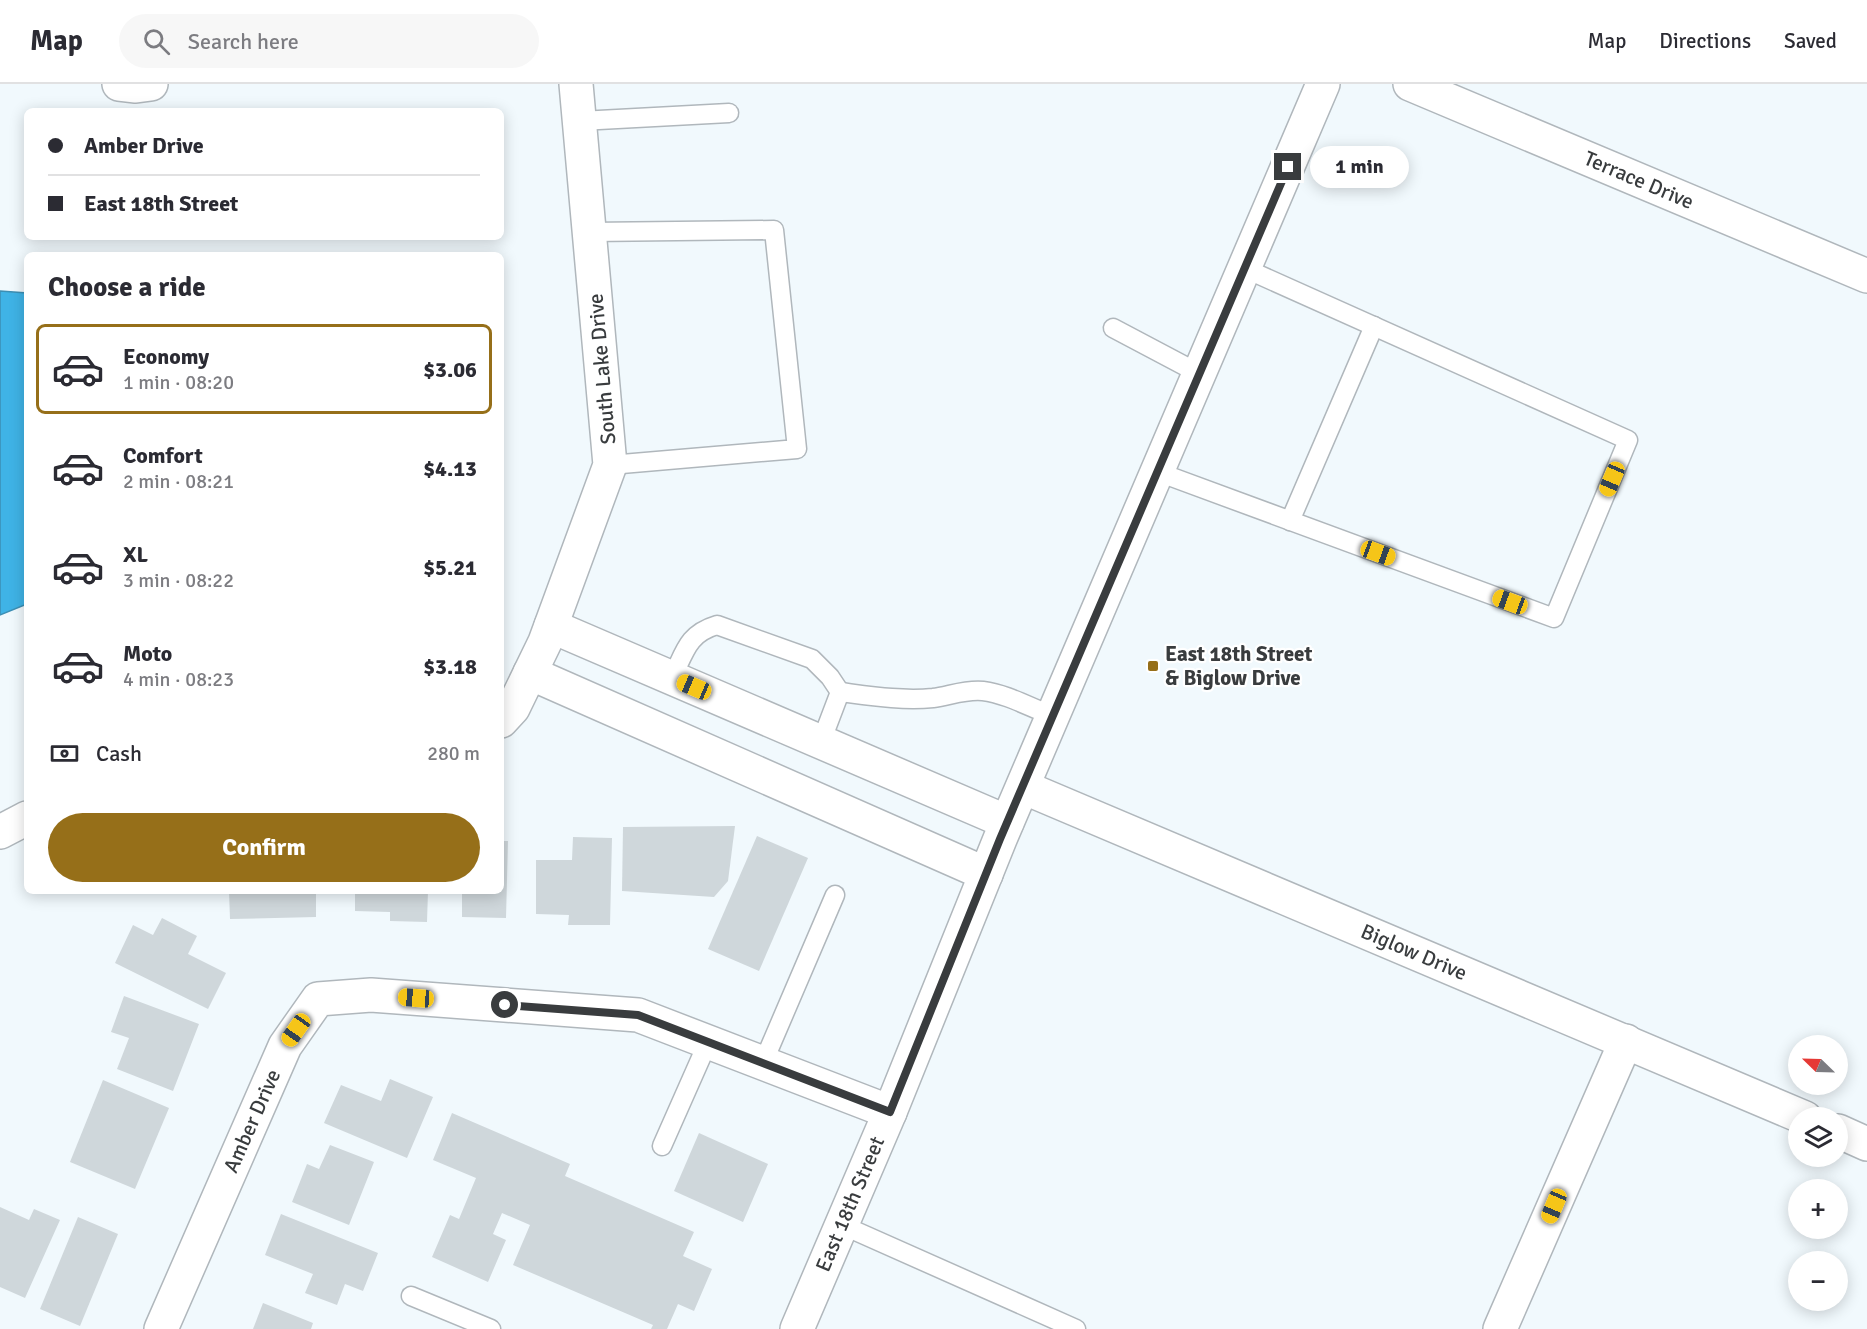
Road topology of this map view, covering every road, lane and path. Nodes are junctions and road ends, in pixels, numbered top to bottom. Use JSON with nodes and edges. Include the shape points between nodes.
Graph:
{"nodes":[{"id":1,"x":119,"y":84,"type":"edge"},
{"id":2,"x":151,"y":84,"type":"edge"},
{"id":3,"x":576,"y":84,"type":"edge"},
{"id":4,"x":1323,"y":84,"type":"edge"},
{"id":5,"x":1410,"y":84,"type":"edge"},
{"id":6,"x":729,"y":113,"type":"dead end"},
{"id":7,"x":580,"y":121,"type":"junction"},
{"id":8,"x":590,"y":231,"type":"junction"},
{"id":9,"x":1244,"y":268,"type":"junction"},
{"id":10,"x":1867,"y":276,"type":"edge"},
{"id":11,"x":1374,"y":326,"type":"junction"},
{"id":12,"x":1113,"y":328,"type":"dead end"},
{"id":13,"x":1200,"y":374,"type":"junction"},
{"id":14,"x":610,"y":465,"type":"junction"},
{"id":15,"x":1158,"y":472,"type":"junction"},
{"id":16,"x":1290,"y":521,"type":"junction"},
{"id":17,"x":548,"y":634,"type":"junction"},
{"id":18,"x":530,"y":673,"type":"junction"},
{"id":19,"x":672,"y":678,"type":"junction"},
{"id":20,"x":840,"y":692,"type":"junction"},
{"id":21,"x":1053,"y":716,"type":"junction"},
{"id":22,"x":504,"y":718,"type":"edge"},
{"id":23,"x":820,"y":742,"type":"junction"},
{"id":24,"x":1023,"y":787,"type":"junction"},
{"id":25,"x":24,"y":820,"type":"edge"},
{"id":26,"x":1007,"y":822,"type":"junction"},
{"id":27,"x":0,"y":832,"type":"edge"},
{"id":28,"x":986,"y":874,"type":"junction"},
{"id":29,"x":835,"y":895,"type":"dead end"},
{"id":30,"x":1626,"y":1041,"type":"junction"},
{"id":31,"x":708,"y":1042,"type":"junction"},
{"id":32,"x":763,"y":1063,"type":"junction"},
{"id":33,"x":1788,"y":1111,"type":"edge"},
{"id":34,"x":890,"y":1112,"type":"junction"},
{"id":35,"x":1848,"y":1135,"type":"edge"},
{"id":36,"x":1867,"y":1144,"type":"edge"},
{"id":37,"x":662,"y":1146,"type":"dead end"},
{"id":38,"x":842,"y":1225,"type":"junction"},
{"id":39,"x":411,"y":1296,"type":"dead end"},
{"id":40,"x":162,"y":1329,"type":"edge"},
{"id":41,"x":491,"y":1329,"type":"edge"},
{"id":42,"x":797,"y":1329,"type":"edge"},
{"id":43,"x":1076,"y":1329,"type":"edge"},
{"id":44,"x":1500,"y":1329,"type":"edge"}],
"edges":[{"from":1,"to":2,"type":"street"},
{"from":3,"to":7,"type":"street","name":"South Lake Drive"},
{"from":4,"to":9,"type":"street","name":"East 18th Street"},
{"from":5,"to":10,"type":"street","name":"Terrace Drive"},
{"from":6,"to":7,"type":"lane"},
{"from":7,"to":8,"type":"street","name":"South Lake Drive"},
{"from":8,"to":14,"type":"street","name":"South Lake Drive"},
{"from":8,"to":14,"type":"lane","via":[[774,230],[797,448]]},
{"from":9,"to":11,"type":"lane"},
{"from":9,"to":13,"type":"street","name":"East 18th Street"},
{"from":11,"to":16,"type":"lane"},
{"from":11,"to":16,"type":"lane","via":[[1628,440],[1554,618]]},
{"from":12,"to":13,"type":"lane"},
{"from":13,"to":15,"type":"street","name":"East 18th Street"},
{"from":14,"to":17,"type":"street","name":"South Lake Drive"},
{"from":15,"to":16,"type":"lane"},
{"from":15,"to":21,"type":"street","name":"East 18th Street"},
{"from":17,"to":18,"type":"street","name":"South Lake Drive"},
{"from":17,"to":19,"type":"street"},
{"from":18,"to":22,"type":"street","name":"South Lake Drive"},
{"from":18,"to":28,"type":"street"},
{"from":19,"to":20,"type":"lane","via":[[690,640],[717,625],[812,659]]},
{"from":19,"to":23,"type":"street"},
{"from":20,"to":21,"type":"lane","via":[[891,699],[933,698],[981,690]]},
{"from":20,"to":23,"type":"lane"},
{"from":21,"to":24,"type":"street","name":"East 18th Street"},
{"from":23,"to":26,"type":"street"},
{"from":24,"to":26,"type":"street","name":"East 18th Street"},
{"from":24,"to":30,"type":"street","name":"Biglow Drive"},
{"from":25,"to":27,"type":"street"},
{"from":26,"to":28,"type":"street","name":"East 18th Street"},
{"from":28,"to":34,"type":"street","name":"East 18th Street"},
{"from":29,"to":32,"type":"lane"},
{"from":30,"to":33,"type":"street","name":"Biglow Drive"},
{"from":30,"to":44,"type":"street"},
{"from":31,"to":32,"type":"street","name":"Amber Drive"},
{"from":31,"to":37,"type":"lane"},
{"from":31,"to":40,"type":"street","name":"Amber Drive","via":[[638,1015],[371,995],[318,999],[285,1046]]},
{"from":32,"to":34,"type":"street","name":"Amber Drive"},
{"from":34,"to":38,"type":"street","name":"East 18th Street"},
{"from":35,"to":36,"type":"street"},
{"from":38,"to":42,"type":"street","name":"East 18th Street"},
{"from":38,"to":43,"type":"lane"},
{"from":39,"to":41,"type":"lane"}]}
